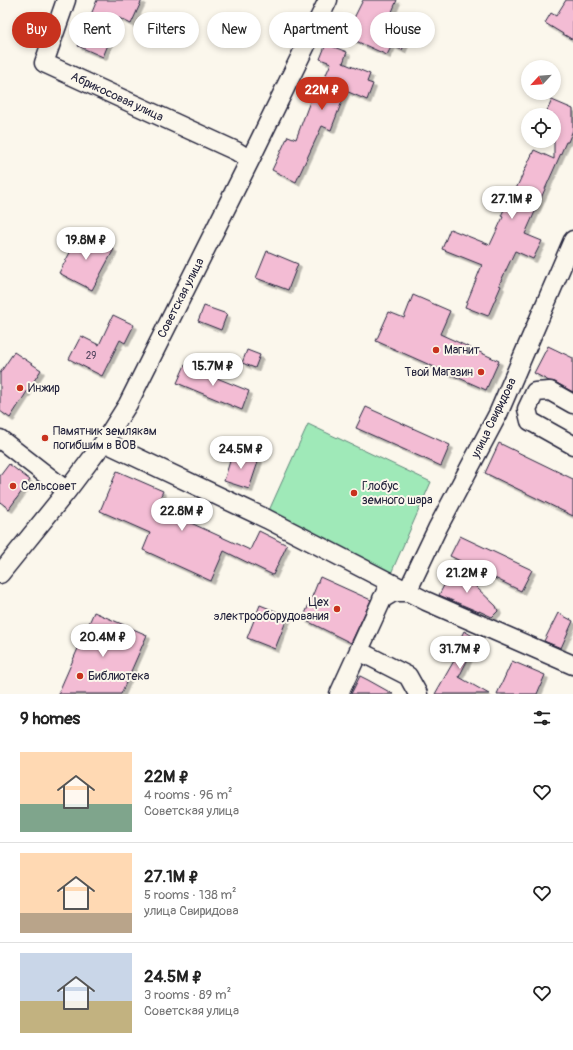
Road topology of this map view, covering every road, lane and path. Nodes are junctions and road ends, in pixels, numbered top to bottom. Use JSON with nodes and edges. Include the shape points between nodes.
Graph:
{"nodes":[{"id":1,"x":66,"y":0,"type":"edge"},
{"id":2,"x":328,"y":0,"type":"edge"},
{"id":3,"x":250,"y":160,"type":"junction"},
{"id":4,"x":573,"y":240,"type":"edge"},
{"id":5,"x":573,"y":404,"type":"edge"},
{"id":6,"x":109,"y":435,"type":"junction"},
{"id":7,"x":0,"y":439,"type":"edge"},
{"id":8,"x":573,"y":445,"type":"edge"},
{"id":9,"x":122,"y":450,"type":"junction"},
{"id":10,"x":92,"y":458,"type":"junction"},
{"id":11,"x":68,"y":491,"type":"junction"},
{"id":12,"x":2,"y":568,"type":"edge"},
{"id":13,"x":382,"y":578,"type":"junction"},
{"id":14,"x":411,"y":584,"type":"junction"},
{"id":15,"x":382,"y":599,"type":"junction"},
{"id":16,"x":359,"y":651,"type":"junction"},
{"id":17,"x":573,"y":665,"type":"edge"},
{"id":18,"x":339,"y":694,"type":"edge"},
{"id":19,"x":418,"y":694,"type":"edge"}],
"edges":[{"from":1,"to":3,"type":"street","name":"Абрикосовая улица","via":[[44,63],[236,151]]},
{"from":2,"to":3,"type":"street","name":"Советская улица"},
{"from":3,"to":6,"type":"street","name":"Советская улица","via":[[128,404]]},
{"from":4,"to":14,"type":"street","name":"улица Свиридова","via":[[498,414]]},
{"from":5,"to":8,"type":"street","via":[[550,391],[535,392],[527,409],[530,421]]},
{"from":6,"to":9,"type":"street"},
{"from":6,"to":10,"type":"street","name":"Советская улица"},
{"from":7,"to":11,"type":"street"},
{"from":9,"to":10,"type":"street","via":[[113,449]]},
{"from":9,"to":13,"type":"street","via":[[268,519]]},
{"from":10,"to":11,"type":"street","name":"Советская улица"},
{"from":11,"to":12,"type":"street","name":"Советская улица"},
{"from":13,"to":14,"type":"street"},
{"from":13,"to":15,"type":"street"},
{"from":14,"to":15,"type":"street"},
{"from":14,"to":17,"type":"street","via":[[426,601]]},
{"from":15,"to":16,"type":"street"},
{"from":16,"to":18,"type":"street"},
{"from":16,"to":19,"type":"street","via":[[408,676]]}]}
